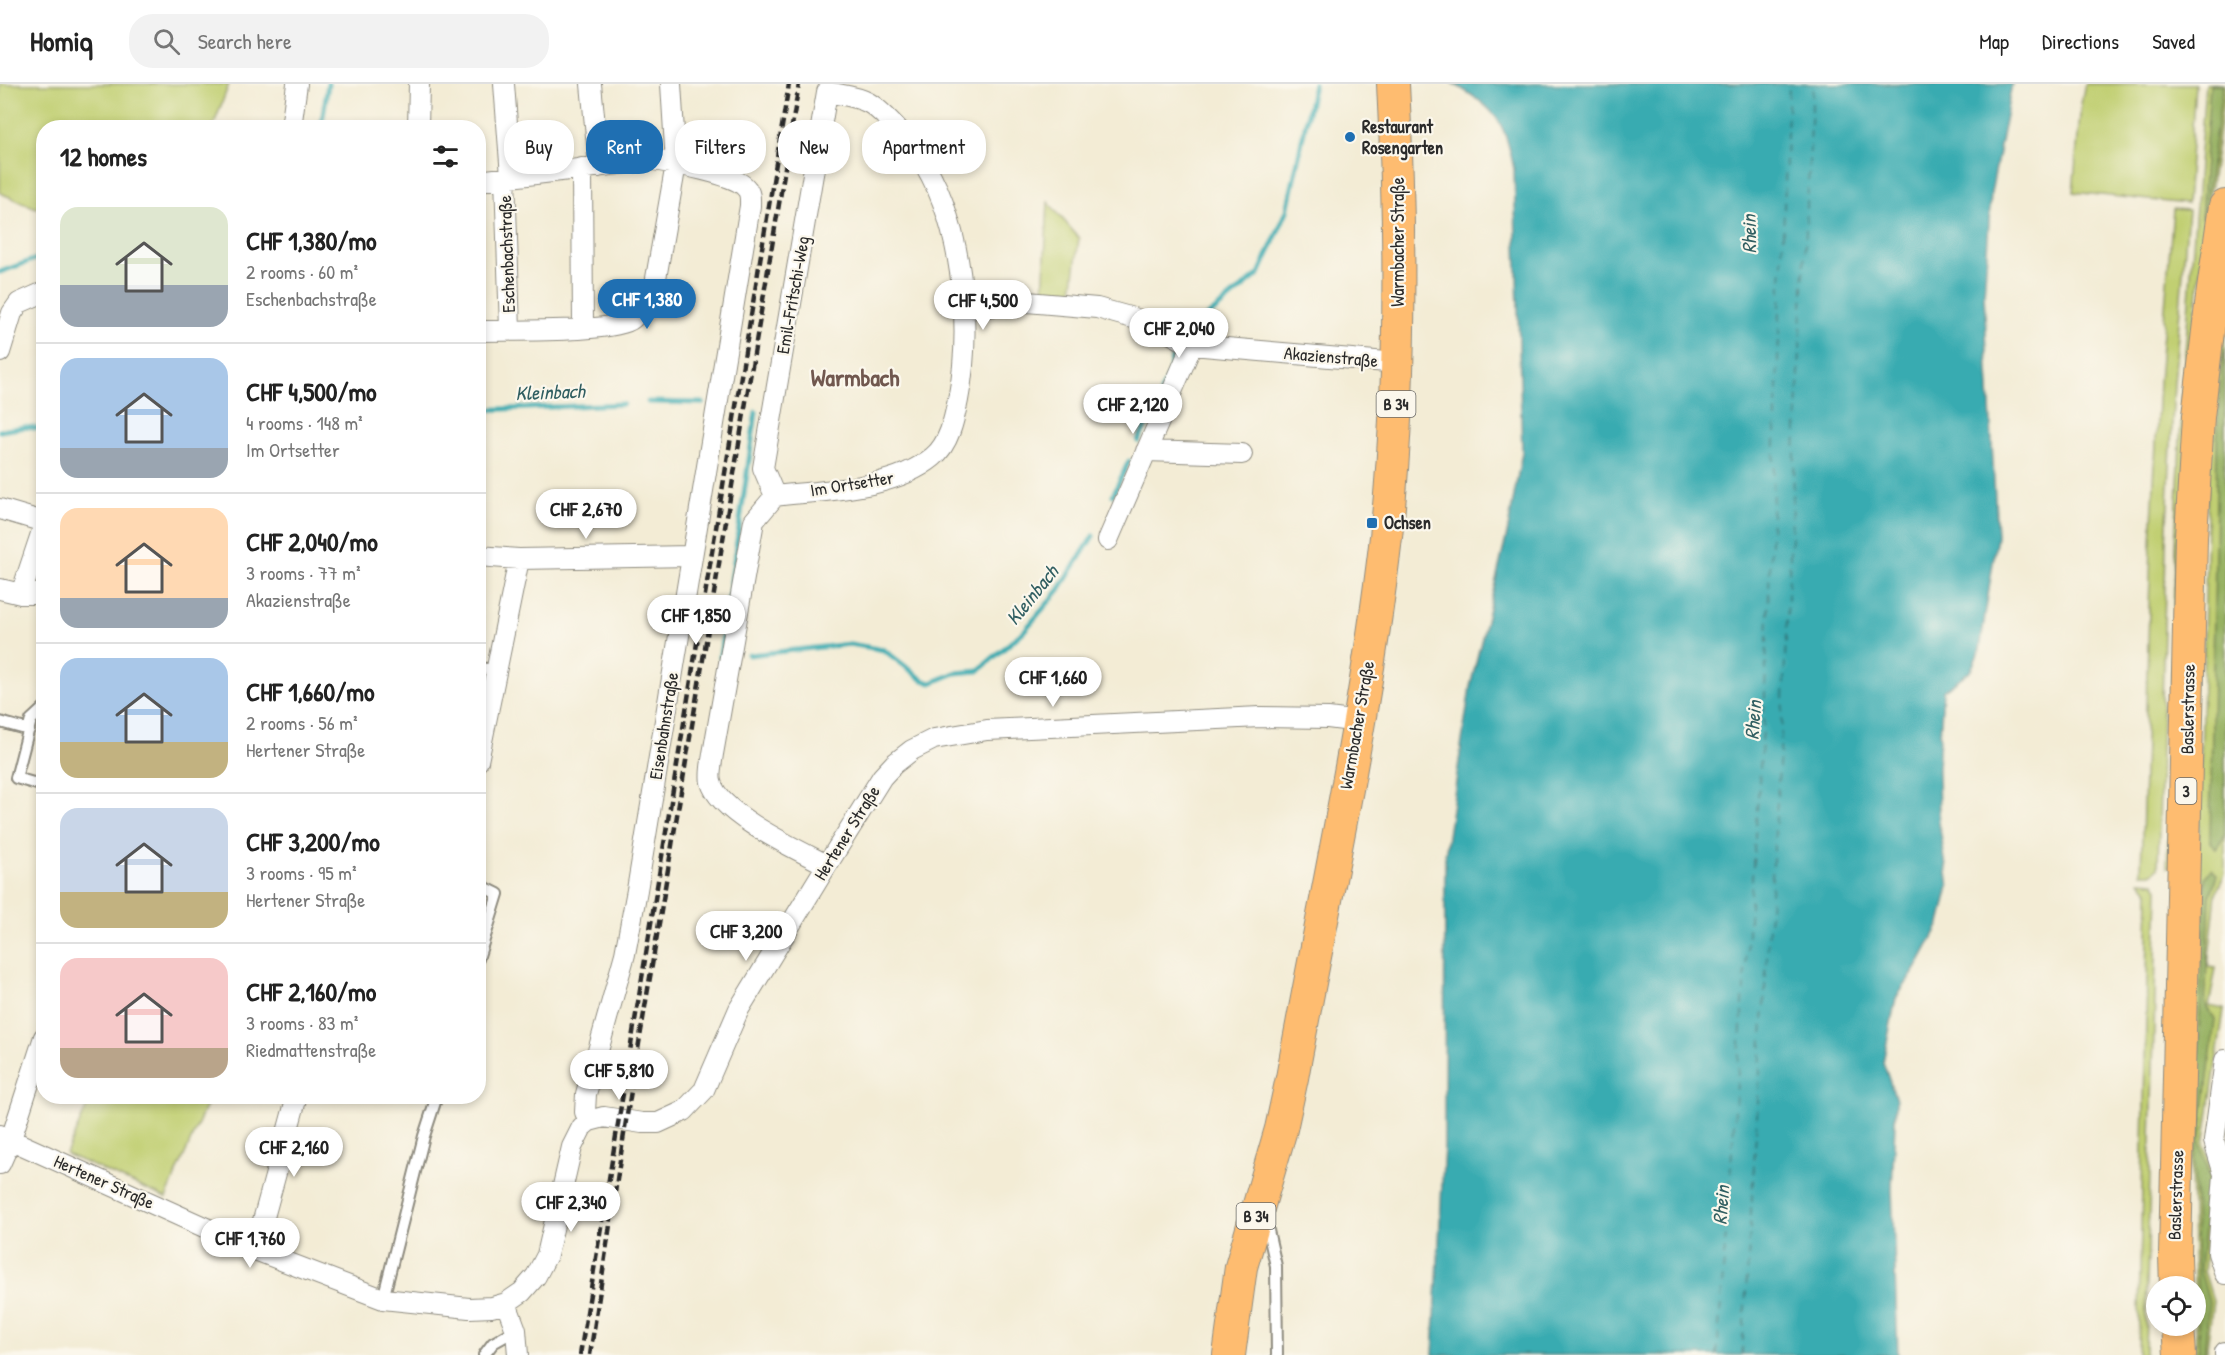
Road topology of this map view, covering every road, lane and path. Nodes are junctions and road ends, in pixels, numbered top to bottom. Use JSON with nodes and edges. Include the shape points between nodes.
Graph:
{"nodes":[{"id":1,"x":297,"y":84,"type":"edge"},
{"id":2,"x":419,"y":84,"type":"edge"},
{"id":3,"x":504,"y":84,"type":"edge"},
{"id":4,"x":591,"y":84,"type":"edge"},
{"id":5,"x":671,"y":84,"type":"edge"},
{"id":6,"x":1393,"y":84,"type":"edge"},
{"id":7,"x":828,"y":92,"type":"joint"},
{"id":8,"x":292,"y":120,"type":"edge"},
{"id":9,"x":418,"y":120,"type":"edge"},
{"id":10,"x":591,"y":120,"type":"edge"},
{"id":11,"x":675,"y":148,"type":"edge"},
{"id":12,"x":586,"y":168,"type":"edge"},
{"id":13,"x":675,"y":170,"type":"edge"},
{"id":14,"x":591,"y":174,"type":"edge"},
{"id":15,"x":713,"y":174,"type":"edge"},
{"id":16,"x":508,"y":177,"type":"junction"},
{"id":17,"x":486,"y":180,"type":"edge"},
{"id":18,"x":2225,"y":206,"type":"edge"},
{"id":19,"x":36,"y":296,"type":"edge"},
{"id":20,"x":965,"y":309,"type":"junction"},
{"id":21,"x":583,"y":328,"type":"junction"},
{"id":22,"x":510,"y":330,"type":"junction"},
{"id":23,"x":486,"y":331,"type":"edge"},
{"id":24,"x":1192,"y":345,"type":"junction"},
{"id":25,"x":0,"y":352,"type":"edge"},
{"id":26,"x":1398,"y":363,"type":"junction"},
{"id":27,"x":1146,"y":451,"type":"junction"},
{"id":28,"x":1242,"y":454,"type":"dead end"},
{"id":29,"x":775,"y":496,"type":"junction"},
{"id":30,"x":0,"y":509,"type":"edge"},
{"id":31,"x":36,"y":520,"type":"edge"},
{"id":32,"x":1108,"y":540,"type":"dead end"},
{"id":33,"x":36,"y":548,"type":"edge"},
{"id":34,"x":692,"y":556,"type":"junction"},
{"id":35,"x":486,"y":557,"type":"edge"},
{"id":36,"x":519,"y":559,"type":"junction"},
{"id":37,"x":0,"y":589,"type":"edge"},
{"id":38,"x":21,"y":594,"type":"junction"},
{"id":39,"x":36,"y":594,"type":"edge"},
{"id":40,"x":488,"y":669,"type":"edge"},
{"id":41,"x":486,"y":687,"type":"edge"},
{"id":42,"x":36,"y":716,"type":"edge"},
{"id":43,"x":0,"y":722,"type":"edge"},
{"id":44,"x":1359,"y":722,"type":"junction"},
{"id":45,"x":29,"y":730,"type":"junction"},
{"id":46,"x":36,"y":784,"type":"edge"},
{"id":47,"x":827,"y":865,"type":"junction"},
{"id":48,"x":486,"y":888,"type":"edge"},
{"id":49,"x":486,"y":933,"type":"edge"},
{"id":50,"x":36,"y":1058,"type":"edge"},
{"id":51,"x":2225,"y":1060,"type":"edge"},
{"id":52,"x":295,"y":1104,"type":"edge"},
{"id":53,"x":434,"y":1104,"type":"edge"},
{"id":54,"x":589,"y":1121,"type":"junction"},
{"id":55,"x":5,"y":1137,"type":"edge"},
{"id":56,"x":0,"y":1164,"type":"edge"},
{"id":57,"x":1261,"y":1199,"type":"junction"},
{"id":58,"x":255,"y":1251,"type":"junction"},
{"id":59,"x":2225,"y":1274,"type":"edge"},
{"id":60,"x":2176,"y":1276,"type":"edge"},
{"id":61,"x":383,"y":1299,"type":"junction"},
{"id":62,"x":506,"y":1303,"type":"junction"},
{"id":63,"x":516,"y":1330,"type":"junction"},
{"id":64,"x":2179,"y":1336,"type":"edge"},
{"id":65,"x":484,"y":1355,"type":"edge"},
{"id":66,"x":518,"y":1355,"type":"edge"},
{"id":67,"x":1229,"y":1355,"type":"edge"},
{"id":68,"x":1277,"y":1355,"type":"edge"},
{"id":69,"x":2180,"y":1355,"type":"edge"}],
"edges":[{"from":1,"to":8,"type":"street"},
{"from":2,"to":9,"type":"street"},
{"from":3,"to":16,"type":"street","name":"Eschenbachstraße"},
{"from":4,"to":10,"type":"street"},
{"from":5,"to":11,"type":"street","name":"Eschenbachstraße"},
{"from":6,"to":26,"type":"main road","name":"Warmbacher Straße","number":"B 34","via":[[1400,243]]},
{"from":7,"to":20,"type":"street","name":"Im Ortsetter","via":[[868,102],[918,153],[936,184],[956,250]]},
{"from":7,"to":29,"type":"street","name":"Emil-Fritschi-Weg","via":[[763,468]]},
{"from":12,"to":16,"type":"street"},
{"from":13,"to":21,"type":"street","name":"Eschenbachstraße","via":[[655,284],[647,299],[631,321]]},
{"from":14,"to":21,"type":"street"},
{"from":15,"to":34,"type":"street","name":"Eisenbahnstraße","via":[[746,187],[750,206]]},
{"from":16,"to":17,"type":"street"},
{"from":16,"to":22,"type":"street","name":"Eschenbachstraße"},
{"from":18,"to":60,"type":"main road","name":"Baslerstrasse","number":"3","via":[[2198,417],[2191,537]]},
{"from":19,"to":25,"type":"street","via":[[19,303]]},
{"from":20,"to":24,"type":"street","name":"Akazienstraße","via":[[1027,302],[1096,308],[1151,323]]},
{"from":20,"to":29,"type":"street","name":"Im Ortsetter","via":[[963,374],[952,429],[934,457],[899,478]]},
{"from":21,"to":22,"type":"street","name":"Eschenbachstraße"},
{"from":22,"to":23,"type":"street","name":"Eschenbachstraße"},
{"from":24,"to":26,"type":"street","name":"Akazienstraße"},
{"from":24,"to":27,"type":"street"},
{"from":26,"to":44,"type":"main road","name":"Warmbacher Straße","number":"B 34","via":[[1386,534]]},
{"from":27,"to":28,"type":"street"},
{"from":27,"to":32,"type":"street"},
{"from":29,"to":47,"type":"street","via":[[754,521],[712,754],[711,782],[725,804],[759,829]]},
{"from":30,"to":31,"type":"street"},
{"from":33,"to":38,"type":"street"},
{"from":34,"to":36,"type":"street"},
{"from":34,"to":54,"type":"street","name":"Eisenbahnstraße","via":[[627,944],[586,1094]]},
{"from":35,"to":36,"type":"street"},
{"from":36,"to":40,"type":"street"},
{"from":37,"to":38,"type":"street"},
{"from":38,"to":39,"type":"street"},
{"from":40,"to":41,"type":"street"},
{"from":42,"to":45,"type":"lane"},
{"from":43,"to":45,"type":"lane"},
{"from":44,"to":47,"type":"street","name":"Hertener Straße","via":[[1260,717],[987,730],[934,739],[912,750],[882,777]]},
{"from":44,"to":57,"type":"main road","name":"Warmbacher Straße","number":"B 34","via":[[1292,1078]]},
{"from":45,"to":46,"type":"lane","via":[[16,778]]},
{"from":47,"to":54,"type":"street","name":"Hertener Straße","via":[[739,1009],[709,1080],[695,1101],[658,1123],[604,1117]]},
{"from":48,"to":49,"type":"lane","via":[[498,894]]},
{"from":50,"to":55,"type":"street"},
{"from":51,"to":59,"type":"street","via":[[2214,1141],[2224,1174],[2218,1253]]},
{"from":52,"to":58,"type":"street"},
{"from":53,"to":61,"type":"lane"},
{"from":54,"to":62,"type":"street","via":[[572,1148],[547,1255],[536,1276]]},
{"from":55,"to":56,"type":"street"},
{"from":55,"to":58,"type":"street","name":"Hertener Straße"},
{"from":57,"to":67,"type":"main road","name":"Warmbacher Straße","number":"B 34","via":[[1241,1267]]},
{"from":57,"to":68,"type":"lane","via":[[1276,1266]]},
{"from":58,"to":61,"type":"street","name":"Hertener Straße"},
{"from":61,"to":62,"type":"street","name":"Hertener Straße","via":[[469,1308]]},
{"from":62,"to":63,"type":"street"},
{"from":63,"to":65,"type":"lane","via":[[493,1343]]},
{"from":63,"to":66,"type":"street"},
{"from":64,"to":69,"type":"main road"}]}
